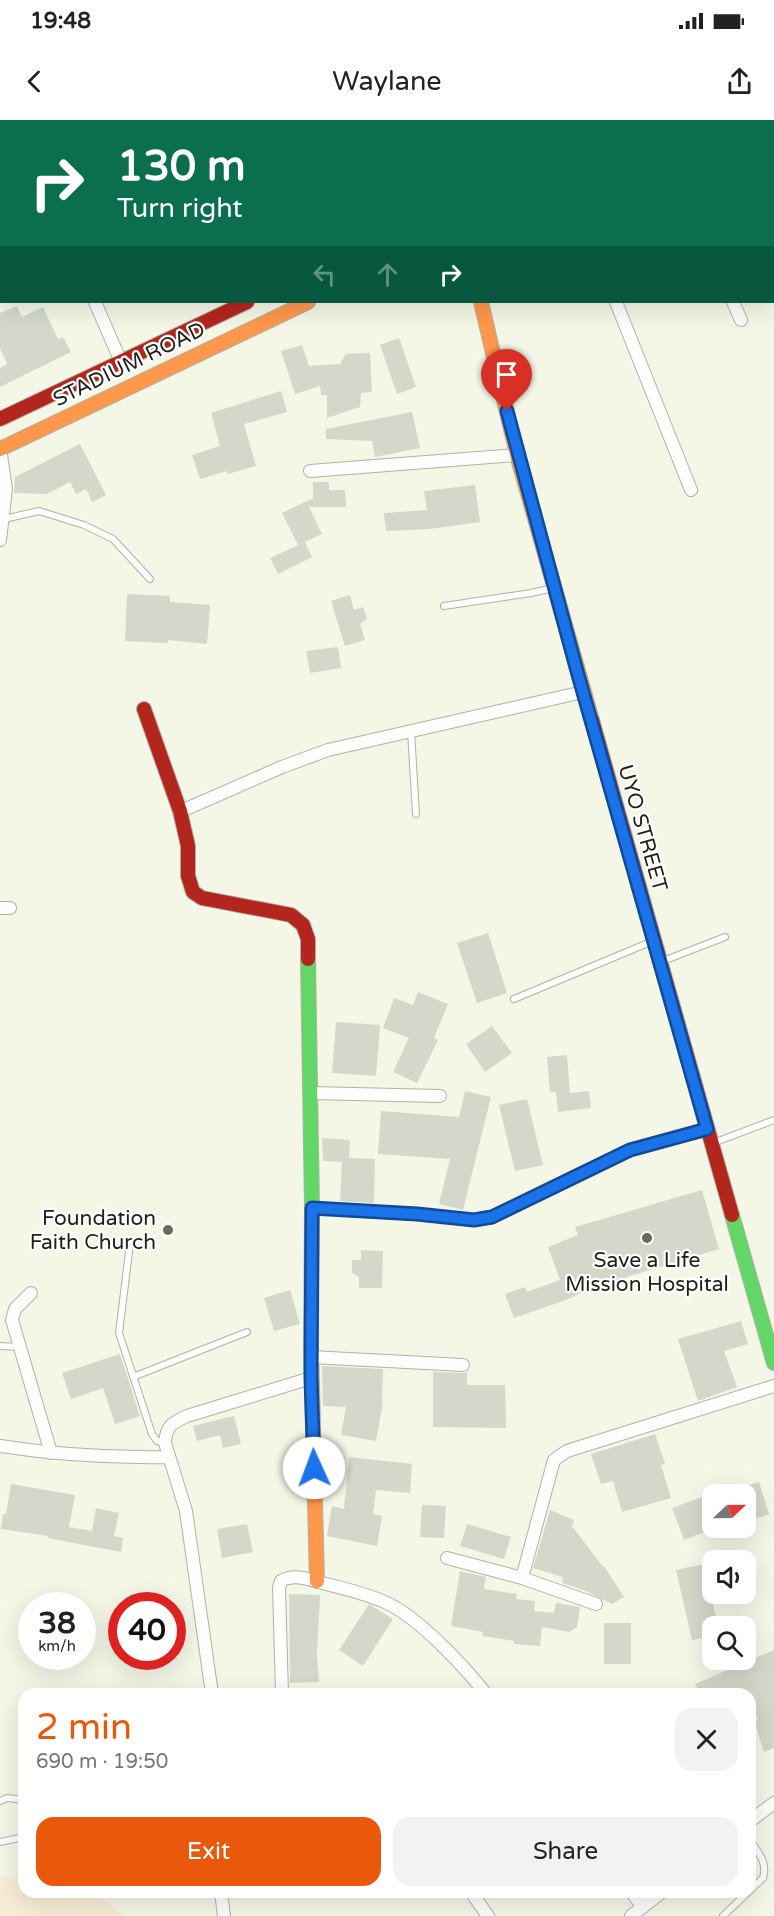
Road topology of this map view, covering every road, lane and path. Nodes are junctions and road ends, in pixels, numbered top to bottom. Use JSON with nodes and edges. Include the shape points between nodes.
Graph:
{"nodes":[{"id":1,"x":95,"y":303,"type":"edge"},
{"id":2,"x":245,"y":303,"type":"edge"},
{"id":3,"x":306,"y":303,"type":"edge"},
{"id":4,"x":481,"y":303,"type":"edge"},
{"id":5,"x":616,"y":303,"type":"edge"},
{"id":6,"x":733,"y":303,"type":"edge"},
{"id":7,"x":741,"y":320,"type":"dead end"},
{"id":8,"x":121,"y":362,"type":"junction"},
{"id":9,"x":0,"y":419,"type":"edge"},
{"id":10,"x":0,"y":448,"type":"edge"},
{"id":11,"x":517,"y":454,"type":"junction"},
{"id":12,"x":310,"y":471,"type":"dead end"},
{"id":13,"x":691,"y":490,"type":"dead end"},
{"id":14,"x":4,"y":519,"type":"junction"},
{"id":15,"x":0,"y":540,"type":"edge"},
{"id":16,"x":150,"y":579,"type":"dead end"},
{"id":17,"x":554,"y":588,"type":"junction"},
{"id":18,"x":444,"y":606,"type":"dead end"},
{"id":19,"x":583,"y":692,"type":"junction"},
{"id":20,"x":144,"y":709,"type":"dead end"},
{"id":21,"x":411,"y":731,"type":"junction"},
{"id":22,"x":179,"y":812,"type":"junction"},
{"id":23,"x":416,"y":814,"type":"dead end"},
{"id":24,"x":725,"y":937,"type":"dead end"},
{"id":25,"x":654,"y":941,"type":"junction"},
{"id":26,"x":660,"y":963,"type":"junction"},
{"id":27,"x":514,"y":999,"type":"dead end"},
{"id":28,"x":310,"y":1093,"type":"junction"},
{"id":29,"x":440,"y":1096,"type":"dead end"},
{"id":30,"x":774,"y":1120,"type":"edge"},
{"id":31,"x":707,"y":1129,"type":"junction"},
{"id":32,"x":711,"y":1143,"type":"junction"},
{"id":33,"x":312,"y":1208,"type":"junction"},
{"id":34,"x":130,"y":1245,"type":"dead end"},
{"id":35,"x":31,"y":1293,"type":"dead end"},
{"id":36,"x":248,"y":1332,"type":"dead end"},
{"id":37,"x":0,"y":1346,"type":"edge"},
{"id":38,"x":20,"y":1347,"type":"junction"},
{"id":39,"x":311,"y":1357,"type":"junction"},
{"id":40,"x":773,"y":1358,"type":"edge"},
{"id":41,"x":463,"y":1365,"type":"dead end"},
{"id":42,"x":133,"y":1377,"type":"junction"},
{"id":43,"x":311,"y":1378,"type":"junction"},
{"id":44,"x":774,"y":1386,"type":"edge"},
{"id":45,"x":165,"y":1443,"type":"junction"},
{"id":46,"x":0,"y":1446,"type":"edge"},
{"id":47,"x":51,"y":1453,"type":"junction"},
{"id":48,"x":170,"y":1456,"type":"junction"},
{"id":49,"x":447,"y":1558,"type":"dead end"},
{"id":50,"x":522,"y":1578,"type":"junction"},
{"id":51,"x":317,"y":1581,"type":"junction"},
{"id":52,"x":596,"y":1604,"type":"dead end"},
{"id":53,"x":211,"y":1688,"type":"edge"},
{"id":54,"x":282,"y":1688,"type":"edge"},
{"id":55,"x":480,"y":1688,"type":"edge"},
{"id":56,"x":18,"y":1799,"type":"edge"},
{"id":57,"x":0,"y":1801,"type":"edge"},
{"id":58,"x":774,"y":1803,"type":"edge"},
{"id":59,"x":756,"y":1816,"type":"edge"},
{"id":60,"x":18,"y":1839,"type":"edge"},
{"id":61,"x":0,"y":1842,"type":"edge"},
{"id":62,"x":756,"y":1850,"type":"edge"},
{"id":63,"x":756,"y":1885,"type":"edge"},
{"id":64,"x":222,"y":1898,"type":"edge"},
{"id":65,"x":475,"y":1898,"type":"edge"},
{"id":66,"x":636,"y":1898,"type":"edge"},
{"id":67,"x":654,"y":1898,"type":"edge"},
{"id":68,"x":742,"y":1898,"type":"edge"},
{"id":69,"x":643,"y":1907,"type":"junction"},
{"id":70,"x":224,"y":1916,"type":"edge"},
{"id":71,"x":488,"y":1916,"type":"edge"},
{"id":72,"x":631,"y":1916,"type":"edge"},
{"id":73,"x":723,"y":1916,"type":"edge"}],
"edges":[{"from":1,"to":8,"type":"street"},
{"from":2,"to":8,"type":"street","name":"STADIUM ROAD"},
{"from":3,"to":10,"type":"street","name":"STADIUM ROAD"},
{"from":4,"to":11,"type":"street","name":"UYO STREET"},
{"from":5,"to":13,"type":"street"},
{"from":6,"to":7,"type":"street"},
{"from":8,"to":9,"type":"street","name":"STADIUM ROAD"},
{"from":10,"to":14,"type":"street","via":[[6,489]]},
{"from":11,"to":12,"type":"street"},
{"from":11,"to":17,"type":"street","name":"UYO STREET"},
{"from":14,"to":15,"type":"street"},
{"from":14,"to":16,"type":"lane","via":[[39,511],[84,525],[113,539]]},
{"from":17,"to":18,"type":"lane"},
{"from":17,"to":19,"type":"street","name":"UYO STREET"},
{"from":19,"to":21,"type":"street"},
{"from":19,"to":25,"type":"street","name":"UYO STREET"},
{"from":20,"to":22,"type":"street"},
{"from":21,"to":22,"type":"street","via":[[328,750]]},
{"from":21,"to":23,"type":"lane"},
{"from":22,"to":28,"type":"street","via":[[188,846],[189,884],[193,893],[200,898],[291,915],[303,925],[308,939]]},
{"from":24,"to":26,"type":"lane"},
{"from":25,"to":26,"type":"street","name":"UYO STREET"},
{"from":25,"to":27,"type":"lane"},
{"from":26,"to":31,"type":"street","name":"UYO STREET"},
{"from":28,"to":29,"type":"street"},
{"from":28,"to":33,"type":"street"},
{"from":30,"to":32,"type":"lane"},
{"from":31,"to":32,"type":"street","name":"UYO STREET"},
{"from":31,"to":33,"type":"street","via":[[630,1150],[492,1217],[474,1220]]},
{"from":32,"to":40,"type":"street","name":"UYO STREET"},
{"from":33,"to":39,"type":"street"},
{"from":34,"to":42,"type":"lane","via":[[119,1333]]},
{"from":35,"to":38,"type":"street","via":[[12,1314]]},
{"from":36,"to":42,"type":"lane"},
{"from":37,"to":38,"type":"lane"},
{"from":38,"to":47,"type":"street"},
{"from":39,"to":41,"type":"street"},
{"from":39,"to":43,"type":"street"},
{"from":42,"to":45,"type":"lane","via":[[152,1434]]},
{"from":43,"to":45,"type":"street","via":[[173,1422],[165,1432]]},
{"from":43,"to":51,"type":"street"},
{"from":44,"to":50,"type":"street","via":[[567,1451],[554,1460]]},
{"from":45,"to":48,"type":"street"},
{"from":46,"to":47,"type":"street"},
{"from":47,"to":48,"type":"street","via":[[111,1458]]},
{"from":48,"to":53,"type":"street","via":[[186,1511]]},
{"from":49,"to":50,"type":"street"},
{"from":50,"to":52,"type":"street"},
{"from":51,"to":54,"type":"street","via":[[294,1576],[281,1581]]},
{"from":51,"to":55,"type":"street","via":[[388,1603],[411,1618]]},
{"from":56,"to":57,"type":"lane"},
{"from":58,"to":59,"type":"street"},
{"from":60,"to":61,"type":"lane"},
{"from":62,"to":63,"type":"lane","via":[[765,1870]]},
{"from":64,"to":70,"type":"street"},
{"from":65,"to":71,"type":"street"},
{"from":66,"to":69,"type":"street"},
{"from":67,"to":69,"type":"street"},
{"from":68,"to":73,"type":"lane"},
{"from":69,"to":72,"type":"street"}]}
